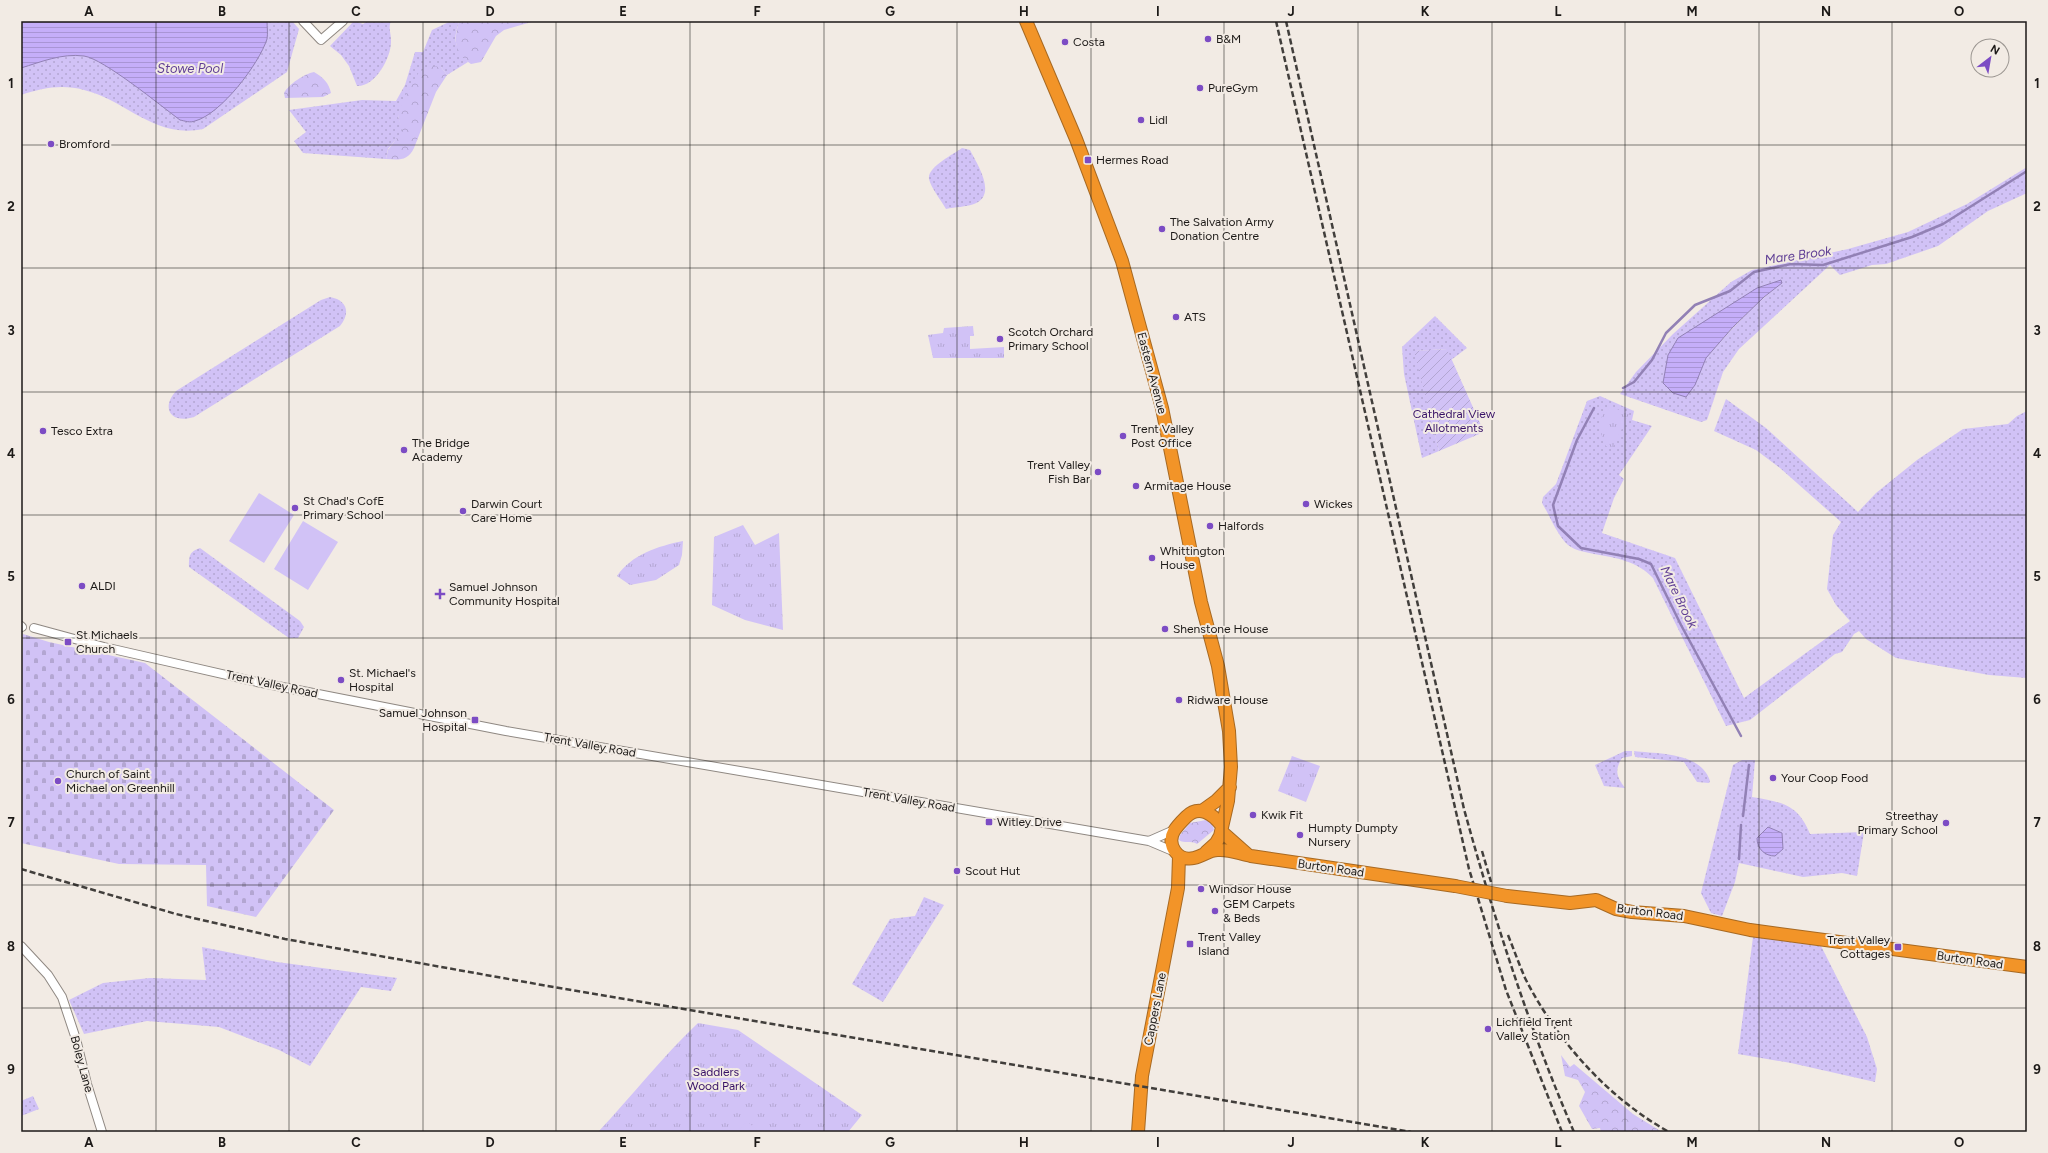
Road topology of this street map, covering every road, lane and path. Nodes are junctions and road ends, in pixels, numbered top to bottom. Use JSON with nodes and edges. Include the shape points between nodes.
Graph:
{"nodes":[{"id":1,"x":303,"y":21,"type":"edge"},
{"id":2,"x":343,"y":21,"type":"edge"},
{"id":3,"x":1026,"y":21,"type":"edge"},
{"id":4,"x":34,"y":628,"type":"dead end"},
{"id":5,"x":1230,"y":787,"type":"junction"},
{"id":6,"x":1202,"y":811,"type":"junction"},
{"id":7,"x":1221,"y":828,"type":"junction"},
{"id":8,"x":1174,"y":830,"type":"junction"},
{"id":9,"x":1149,"y":841,"type":"junction"},
{"id":10,"x":1203,"y":853,"type":"junction"},
{"id":11,"x":1178,"y":854,"type":"junction"},
{"id":12,"x":1251,"y":856,"type":"junction"},
{"id":13,"x":1178,"y":888,"type":"junction"},
{"id":14,"x":21,"y":946,"type":"edge"},
{"id":15,"x":2027,"y":968,"type":"edge"},
{"id":16,"x":102,"y":1132,"type":"edge"},
{"id":17,"x":1138,"y":1132,"type":"edge"}],
"edges":[{"from":1,"to":2,"type":"street","via":[[321,40]]},
{"from":3,"to":5,"type":"highway","name":"Eastern Avenue","via":[[1076,139],[1122,261],[1162,408],[1201,602],[1227,711]]},
{"from":4,"to":9,"type":"street","name":"Trent Valley Road","via":[[90,644],[257,682],[506,730]]},
{"from":5,"to":6,"type":"highway"},
{"from":5,"to":7,"type":"highway","name":"Eastern Avenue"},
{"from":6,"to":7,"type":"highway","via":[[1210,813]]},
{"from":6,"to":8,"type":"highway","via":[[1189,814]]},
{"from":7,"to":10,"type":"highway","via":[[1216,843]]},
{"from":7,"to":12,"type":"highway","via":[[1240,849]]},
{"from":8,"to":9,"type":"street"},
{"from":8,"to":11,"type":"highway","via":[[1171,843]]},
{"from":9,"to":11,"type":"street","name":"Trent Valley Road"},
{"from":10,"to":11,"type":"highway","via":[[1194,858]]},
{"from":10,"to":12,"type":"highway","name":"Burton Road","via":[[1229,850]]},
{"from":10,"to":13,"type":"highway","name":"Cappers Lane","via":[[1189,867]]},
{"from":11,"to":13,"type":"highway","name":"Cappers Lane"},
{"from":12,"to":15,"type":"highway","name":"Burton Road","bridge":true,"via":[[1456,886],[1507,896],[1570,903],[1596,900],[1616,909],[1632,912],[1684,916],[1750,930]]},
{"from":13,"to":17,"type":"highway","name":"Cappers Lane","via":[[1142,1076]]},
{"from":14,"to":16,"type":"street","name":"Boley Lane","via":[[48,975],[62,997]]}]}
